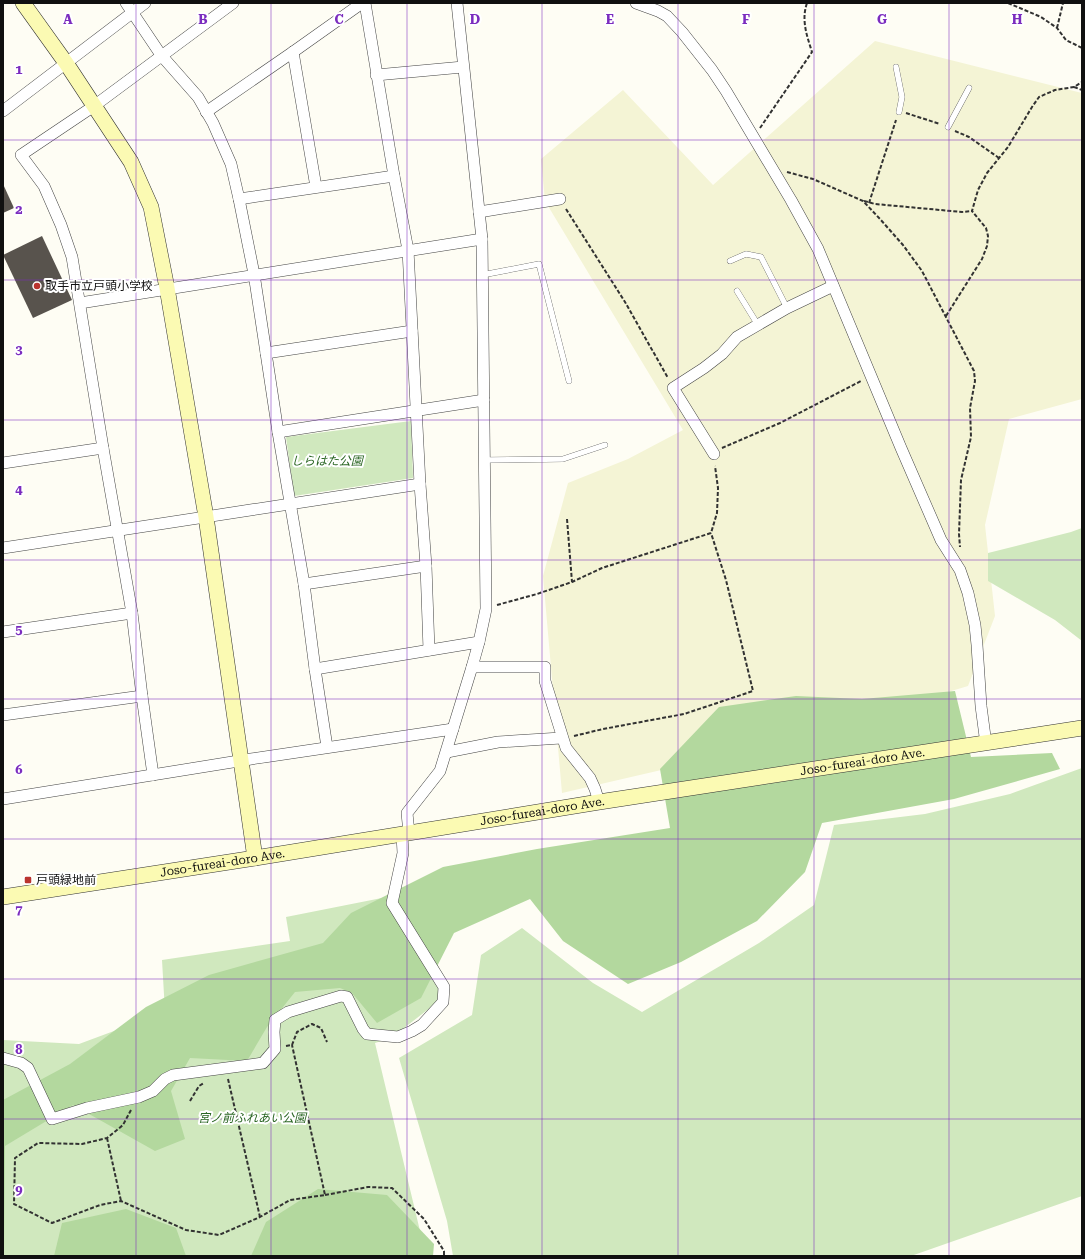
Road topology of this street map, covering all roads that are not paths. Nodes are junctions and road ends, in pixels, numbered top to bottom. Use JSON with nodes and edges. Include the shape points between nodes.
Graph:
{"nodes":[{"id":1,"x":23,"y":3,"type":"edge"},
{"id":2,"x":146,"y":3,"type":"edge"},
{"id":3,"x":233,"y":3,"type":"edge"},
{"id":4,"x":363,"y":3,"type":"edge"},
{"id":5,"x":457,"y":3,"type":"edge"},
{"id":6,"x":636,"y":3,"type":"edge"},
{"id":7,"x":129,"y":8,"type":"edge"},
{"id":8,"x":293,"y":52,"type":"junction"},
{"id":9,"x":161,"y":55,"type":"junction"},
{"id":10,"x":66,"y":63,"type":"junction"},
{"id":11,"x":463,"y":67,"type":"junction"},
{"id":12,"x":896,"y":67,"type":"dead end"},
{"id":13,"x":376,"y":75,"type":"junction"},
{"id":14,"x":969,"y":88,"type":"dead end"},
{"id":15,"x":94,"y":106,"type":"junction"},
{"id":16,"x":3,"y":111,"type":"edge"},
{"id":17,"x":206,"y":112,"type":"junction"},
{"id":18,"x":899,"y":112,"type":"road end"},
{"id":19,"x":948,"y":127,"type":"road end"},
{"id":20,"x":394,"y":176,"type":"junction"},
{"id":21,"x":316,"y":187,"type":"junction"},
{"id":22,"x":239,"y":198,"type":"junction"},
{"id":23,"x":560,"y":199,"type":"road end"},
{"id":24,"x":479,"y":212,"type":"junction"},
{"id":25,"x":482,"y":239,"type":"junction"},
{"id":26,"x":408,"y":250,"type":"junction"},
{"id":27,"x":730,"y":261,"type":"dead end"},
{"id":28,"x":254,"y":274,"type":"junction"},
{"id":29,"x":482,"y":275,"type":"junction"},
{"id":30,"x":833,"y":286,"type":"junction"},
{"id":31,"x":167,"y":288,"type":"junction"},
{"id":32,"x":737,"y":291,"type":"dead end"},
{"id":33,"x":80,"y":303,"type":"junction"},
{"id":34,"x":787,"y":308,"type":"junction"},
{"id":35,"x":758,"y":324,"type":"junction"},
{"id":36,"x":412,"y":331,"type":"junction"},
{"id":37,"x":266,"y":353,"type":"junction"},
{"id":38,"x":569,"y":381,"type":"dead end"},
{"id":39,"x":484,"y":400,"type":"junction"},
{"id":40,"x":416,"y":410,"type":"junction"},
{"id":41,"x":278,"y":432,"type":"junction"},
{"id":42,"x":605,"y":445,"type":"dead end"},
{"id":43,"x":103,"y":448,"type":"junction"},
{"id":44,"x":714,"y":454,"type":"road end"},
{"id":45,"x":484,"y":460,"type":"junction"},
{"id":46,"x":3,"y":463,"type":"edge"},
{"id":47,"x":420,"y":484,"type":"junction"},
{"id":48,"x":290,"y":505,"type":"junction"},
{"id":49,"x":206,"y":517,"type":"junction"},
{"id":50,"x":117,"y":532,"type":"junction"},
{"id":51,"x":3,"y":548,"type":"edge"},
{"id":52,"x":426,"y":566,"type":"junction"},
{"id":53,"x":304,"y":584,"type":"junction"},
{"id":54,"x":132,"y":613,"type":"junction"},
{"id":55,"x":3,"y":632,"type":"edge"},
{"id":56,"x":479,"y":642,"type":"junction"},
{"id":57,"x":429,"y":650,"type":"junction"},
{"id":58,"x":472,"y":667,"type":"junction"},
{"id":59,"x":315,"y":669,"type":"junction"},
{"id":60,"x":142,"y":696,"type":"junction"},
{"id":61,"x":3,"y":716,"type":"edge"},
{"id":62,"x":1082,"y":728,"type":"edge"},
{"id":63,"x":453,"y":730,"type":"junction"},
{"id":64,"x":562,"y":738,"type":"junction"},
{"id":65,"x":986,"y":744,"type":"junction"},
{"id":66,"x":327,"y":748,"type":"junction"},
{"id":67,"x":446,"y":752,"type":"junction"},
{"id":68,"x":241,"y":761,"type":"junction"},
{"id":69,"x":153,"y":775,"type":"junction"},
{"id":70,"x":3,"y":799,"type":"edge"},
{"id":71,"x":599,"y":802,"type":"junction"},
{"id":72,"x":406,"y":834,"type":"junction"},
{"id":73,"x":255,"y":858,"type":"junction"},
{"id":74,"x":3,"y":897,"type":"edge"},
{"id":75,"x":3,"y":1058,"type":"edge"}],
"edges":[{"from":1,"to":10,"type":"street"},
{"from":2,"to":7,"type":"street"},
{"from":3,"to":9,"type":"street"},
{"from":4,"to":8,"type":"street"},
{"from":4,"to":13,"type":"street"},
{"from":5,"to":11,"type":"street"},
{"from":6,"to":30,"type":"street","via":[[667,16],[715,75],[818,249]]},
{"from":7,"to":9,"type":"street"},
{"from":7,"to":10,"type":"street"},
{"from":8,"to":17,"type":"street"},
{"from":8,"to":21,"type":"street"},
{"from":9,"to":15,"type":"street"},
{"from":9,"to":17,"type":"street","via":[[198,97]]},
{"from":10,"to":15,"type":"street"},
{"from":10,"to":16,"type":"street"},
{"from":11,"to":13,"type":"street"},
{"from":11,"to":24,"type":"street"},
{"from":12,"to":18,"type":"lane","via":[[902,97]]},
{"from":13,"to":20,"type":"street"},
{"from":14,"to":19,"type":"lane"},
{"from":15,"to":31,"type":"street","via":[[131,162],[151,207]]},
{"from":15,"to":33,"type":"street","via":[[20,155],[44,186],[61,225],[72,257]]},
{"from":17,"to":22,"type":"street","via":[[231,164]]},
{"from":20,"to":21,"type":"street"},
{"from":20,"to":26,"type":"street"},
{"from":21,"to":22,"type":"street"},
{"from":22,"to":28,"type":"street"},
{"from":23,"to":24,"type":"street"},
{"from":24,"to":25,"type":"street"},
{"from":25,"to":26,"type":"street"},
{"from":25,"to":29,"type":"street"},
{"from":26,"to":28,"type":"street"},
{"from":26,"to":36,"type":"street"},
{"from":27,"to":34,"type":"lane","via":[[746,254],[761,257]]},
{"from":28,"to":31,"type":"street"},
{"from":28,"to":37,"type":"street"},
{"from":29,"to":38,"type":"lane","via":[[539,264]]},
{"from":29,"to":39,"type":"street"},
{"from":30,"to":34,"type":"street"},
{"from":30,"to":65,"type":"street","via":[[941,540],[960,570],[968,593],[976,638]]},
{"from":31,"to":33,"type":"street"},
{"from":31,"to":49,"type":"street"},
{"from":32,"to":35,"type":"lane"},
{"from":33,"to":43,"type":"street"},
{"from":34,"to":35,"type":"street"},
{"from":35,"to":44,"type":"street","via":[[737,336],[722,354],[673,388]]},
{"from":36,"to":37,"type":"street"},
{"from":36,"to":40,"type":"street"},
{"from":37,"to":41,"type":"street"},
{"from":39,"to":40,"type":"street"},
{"from":39,"to":45,"type":"street"},
{"from":40,"to":41,"type":"street"},
{"from":40,"to":47,"type":"street"},
{"from":41,"to":48,"type":"street"},
{"from":42,"to":45,"type":"lane","via":[[563,459]]},
{"from":43,"to":46,"type":"street"},
{"from":43,"to":50,"type":"street"},
{"from":45,"to":56,"type":"street","via":[[486,609]]},
{"from":47,"to":48,"type":"street"},
{"from":47,"to":52,"type":"street"},
{"from":48,"to":49,"type":"street"},
{"from":48,"to":53,"type":"street"},
{"from":49,"to":50,"type":"street"},
{"from":49,"to":68,"type":"street"},
{"from":50,"to":51,"type":"street"},
{"from":50,"to":54,"type":"street"},
{"from":52,"to":53,"type":"street"},
{"from":52,"to":57,"type":"street"},
{"from":53,"to":59,"type":"street"},
{"from":54,"to":55,"type":"street"},
{"from":54,"to":60,"type":"street"},
{"from":56,"to":57,"type":"street"},
{"from":56,"to":58,"type":"street"},
{"from":57,"to":59,"type":"street"},
{"from":58,"to":63,"type":"street"},
{"from":58,"to":64,"type":"street","via":[[545,667],[545,681]]},
{"from":59,"to":66,"type":"street"},
{"from":60,"to":61,"type":"street"},
{"from":60,"to":69,"type":"street"},
{"from":62,"to":65,"type":"street","name":"Joso-fureai-doro Ave."},
{"from":63,"to":66,"type":"street"},
{"from":63,"to":67,"type":"street"},
{"from":64,"to":67,"type":"street","via":[[498,742]]},
{"from":64,"to":71,"type":"street","via":[[566,748],[590,778]]},
{"from":65,"to":71,"type":"street","name":"Joso-fureai-doro Ave."},
{"from":66,"to":68,"type":"street"},
{"from":67,"to":72,"type":"street","via":[[440,771],[407,813]]},
{"from":68,"to":69,"type":"street"},
{"from":68,"to":73,"type":"street"},
{"from":69,"to":70,"type":"street"},
{"from":71,"to":72,"type":"street","name":"Joso-fureai-doro Ave."},
{"from":72,"to":73,"type":"street","name":"Joso-fureai-doro Ave."},
{"from":72,"to":75,"type":"street","via":[[392,903],[444,987],[443,1002],[412,1031],[398,1037],[367,1034],[347,997],[341,996],[288,1012],[275,1020],[275,1049],[263,1063],[173,1075],[153,1091],[139,1097],[87,1108],[52,1119],[28,1068],[21,1063]]},
{"from":73,"to":74,"type":"street","name":"Joso-fureai-doro Ave."}]}
